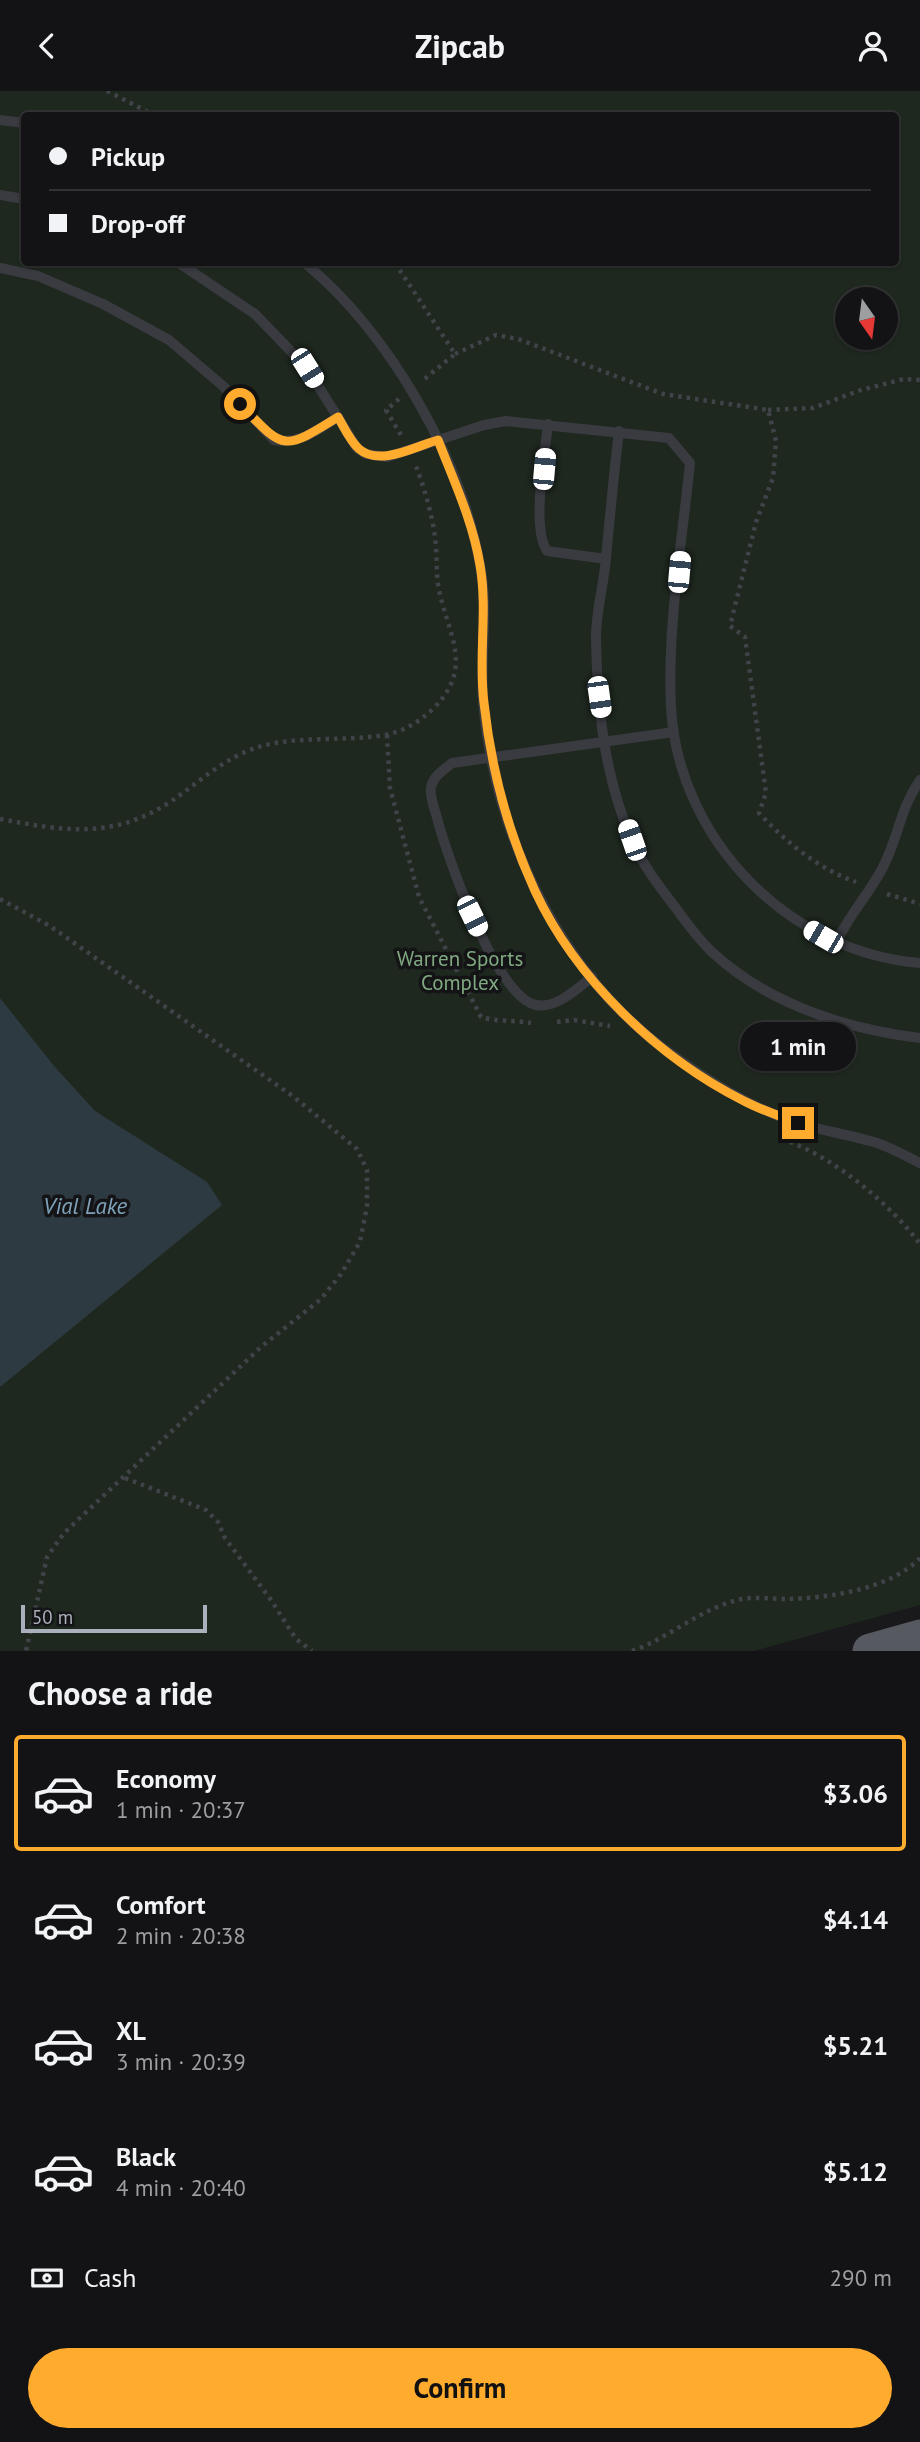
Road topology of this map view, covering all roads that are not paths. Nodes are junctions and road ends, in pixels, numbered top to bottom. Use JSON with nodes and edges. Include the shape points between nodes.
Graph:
{"nodes":[{"id":1,"x":0,"y":120,"type":"edge"},
{"id":2,"x":21,"y":123,"type":"edge"},
{"id":3,"x":0,"y":195,"type":"edge"},
{"id":4,"x":21,"y":198,"type":"edge"},
{"id":5,"x":183,"y":266,"type":"edge"},
{"id":6,"x":308,"y":266,"type":"edge"},
{"id":7,"x":0,"y":268,"type":"edge"},
{"id":8,"x":338,"y":417,"type":"junction"},
{"id":9,"x":548,"y":424,"type":"junction"},
{"id":10,"x":619,"y":431,"type":"junction"},
{"id":11,"x":438,"y":440,"type":"junction"},
{"id":12,"x":606,"y":559,"type":"junction"},
{"id":13,"x":674,"y":731,"type":"junction"},
{"id":14,"x":605,"y":742,"type":"junction"},
{"id":15,"x":492,"y":757,"type":"junction"},
{"id":16,"x":920,"y":780,"type":"edge"},
{"id":17,"x":836,"y":943,"type":"junction"},
{"id":18,"x":920,"y":963,"type":"edge"},
{"id":19,"x":592,"y":978,"type":"junction"},
{"id":20,"x":920,"y":1038,"type":"edge"},
{"id":21,"x":920,"y":1163,"type":"edge"},
{"id":22,"x":920,"y":1637,"type":"edge"},
{"id":23,"x":870,"y":1651,"type":"edge"}],
"edges":[{"from":1,"to":2,"type":"lane"},
{"from":3,"to":4,"type":"lane"},
{"from":5,"to":8,"type":"lane","via":[[255,314],[307,368]]},
{"from":6,"to":11,"type":"lane","via":[[346,302],[392,360]]},
{"from":7,"to":8,"type":"lane","via":[[38,276],[169,340],[223,386],[274,440],[306,437]]},
{"from":8,"to":11,"type":"lane","via":[[366,454],[387,457]]},
{"from":9,"to":10,"type":"lane"},
{"from":9,"to":11,"type":"lane","via":[[506,421]]},
{"from":9,"to":12,"type":"lane","via":[[540,513],[544,546],[547,551]]},
{"from":10,"to":12,"type":"lane"},
{"from":10,"to":13,"type":"lane","via":[[669,438],[690,463],[671,655]]},
{"from":11,"to":15,"type":"lane","via":[[463,503],[480,565],[483,699]]},
{"from":12,"to":14,"type":"lane","via":[[596,633]]},
{"from":13,"to":14,"type":"lane"},
{"from":13,"to":17,"type":"lane","via":[[696,803],[722,850],[768,900]]},
{"from":14,"to":15,"type":"lane"},
{"from":14,"to":20,"type":"lane","via":[[632,840],[662,891],[713,953],[783,999],[819,1016]]},
{"from":15,"to":19,"type":"lane","via":[[508,817],[536,891],[564,941]]},
{"from":15,"to":19,"type":"lane","via":[[452,763],[435,777],[431,788],[446,855],[462,894],[483,938],[526,1002],[553,1004]]},
{"from":16,"to":17,"type":"lane","via":[[906,800],[883,867]]},
{"from":17,"to":18,"type":"lane","via":[[871,956]]},
{"from":19,"to":21,"type":"lane","via":[[660,1046],[745,1102],[798,1123],[880,1144]]},
{"from":22,"to":23,"type":"main road"}]}
